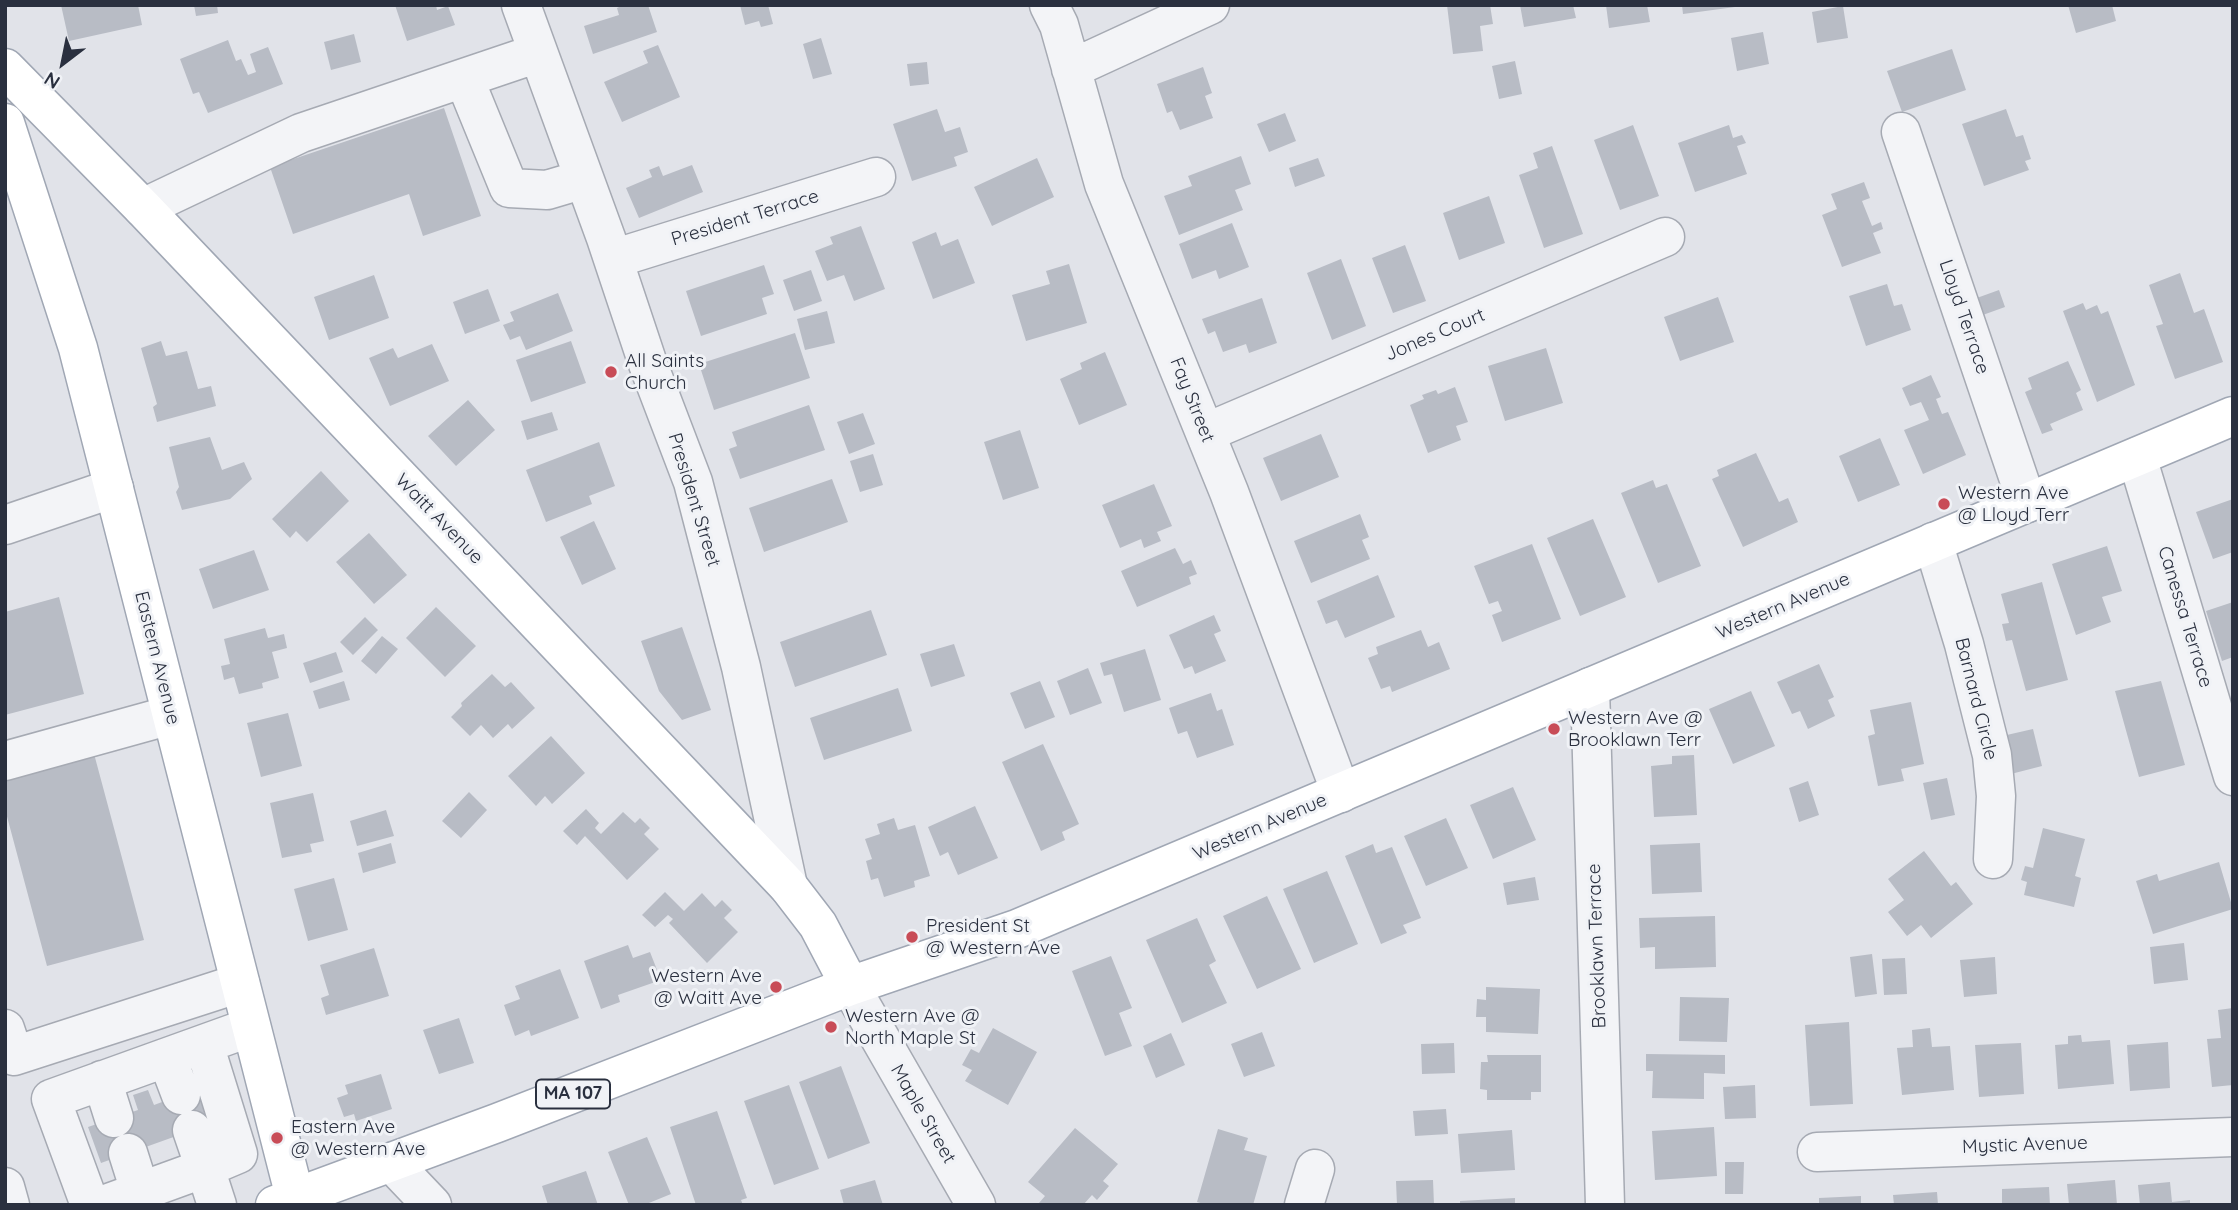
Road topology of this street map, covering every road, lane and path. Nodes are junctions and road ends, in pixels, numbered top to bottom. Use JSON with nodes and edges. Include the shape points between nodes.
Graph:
{"nodes":[{"id":1,"x":521,"y":5,"type":"edge"},
{"id":2,"x":1049,"y":5,"type":"edge"},
{"id":3,"x":1210,"y":5,"type":"edge"},
{"id":4,"x":538,"y":53,"type":"junction"},
{"id":5,"x":5,"y":68,"type":"edge"},
{"id":6,"x":1071,"y":69,"type":"junction"},
{"id":7,"x":464,"y":78,"type":"junction"},
{"id":8,"x":5,"y":122,"type":"edge"},
{"id":9,"x":1901,"y":132,"type":"dead end"},
{"id":10,"x":876,"y":177,"type":"dead end"},
{"id":11,"x":584,"y":179,"type":"junction"},
{"id":12,"x":143,"y":208,"type":"junction"},
{"id":13,"x":1665,"y":237,"type":"dead end"},
{"id":14,"x":613,"y":259,"type":"junction"},
{"id":15,"x":2233,"y":416,"type":"edge"},
{"id":16,"x":1205,"y":433,"type":"junction"},
{"id":17,"x":2137,"y":457,"type":"junction"},
{"id":18,"x":114,"y":488,"type":"junction"},
{"id":19,"x":2027,"y":503,"type":"junction"},
{"id":20,"x":5,"y":525,"type":"edge"},
{"id":21,"x":1933,"y":542,"type":"junction"},
{"id":22,"x":1590,"y":687,"type":"junction"},
{"id":23,"x":171,"y":715,"type":"junction"},
{"id":24,"x":5,"y":761,"type":"edge"},
{"id":25,"x":2233,"y":776,"type":"edge"},
{"id":26,"x":1341,"y":793,"type":"junction"},
{"id":27,"x":1993,"y":859,"type":"dead end"},
{"id":28,"x":788,"y":886,"type":"junction"},
{"id":29,"x":240,"y":983,"type":"junction"},
{"id":30,"x":850,"y":986,"type":"junction"},
{"id":31,"x":251,"y":1027,"type":"junction"},
{"id":32,"x":204,"y":1044,"type":"junction"},
{"id":33,"x":8,"y":1056,"type":"edge"},
{"id":34,"x":167,"y":1058,"type":"junction"},
{"id":35,"x":102,"y":1080,"type":"junction"},
{"id":36,"x":180,"y":1095,"type":"dead end"},
{"id":37,"x":192,"y":1130,"type":"dead end"},
{"id":38,"x":2233,"y":1137,"type":"edge"},
{"id":39,"x":1817,"y":1152,"type":"dead end"},
{"id":40,"x":391,"y":1162,"type":"junction"},
{"id":41,"x":205,"y":1168,"type":"junction"},
{"id":42,"x":5,"y":1187,"type":"edge"},
{"id":43,"x":140,"y":1191,"type":"junction"},
{"id":44,"x":285,"y":1201,"type":"edge"},
{"id":45,"x":10,"y":1205,"type":"edge"},
{"id":46,"x":90,"y":1205,"type":"edge"},
{"id":47,"x":103,"y":1205,"type":"edge"},
{"id":48,"x":217,"y":1205,"type":"edge"},
{"id":49,"x":432,"y":1205,"type":"edge"},
{"id":50,"x":976,"y":1205,"type":"edge"},
{"id":51,"x":1605,"y":1205,"type":"edge"}],
"edges":[{"from":1,"to":4,"type":"street","name":"President Street"},
{"from":2,"to":6,"type":"street","name":"Fay Street"},
{"from":3,"to":6,"type":"street"},
{"from":4,"to":7,"type":"street"},
{"from":4,"to":11,"type":"street","name":"President Street"},
{"from":5,"to":12,"type":"main road","name":"Waitt Avenue"},
{"from":6,"to":16,"type":"street","name":"Fay Street","via":[[1104,184]]},
{"from":7,"to":11,"type":"street","via":[[509,187],[547,190]]},
{"from":7,"to":12,"type":"street","via":[[301,133]]},
{"from":8,"to":18,"type":"main road","name":"Eastern Avenue","via":[[78,348]]},
{"from":9,"to":19,"type":"street","name":"Lloyd Terrace"},
{"from":10,"to":14,"type":"street","name":"President Terrace"},
{"from":11,"to":14,"type":"street","name":"President Street"},
{"from":12,"to":28,"type":"main road","name":"Waitt Avenue"},
{"from":13,"to":16,"type":"street","name":"Jones Court"},
{"from":14,"to":28,"type":"street","name":"President Street","via":[[693,482],[741,667]]},
{"from":15,"to":17,"type":"main road","name":"Western Avenue","number":"MA 107"},
{"from":16,"to":26,"type":"street","name":"Fay Street"},
{"from":17,"to":19,"type":"main road","name":"Western Avenue","number":"MA 107"},
{"from":17,"to":25,"type":"street","name":"Canessa Terrace"},
{"from":18,"to":20,"type":"street"},
{"from":18,"to":23,"type":"main road","name":"Eastern Avenue"},
{"from":19,"to":21,"type":"main road","name":"Western Avenue","number":"MA 107"},
{"from":21,"to":22,"type":"main road","name":"Western Avenue","number":"MA 107"},
{"from":21,"to":27,"type":"street","name":"Barnard Circle","via":[[1992,755],[1996,796]]},
{"from":22,"to":26,"type":"main road","name":"Western Avenue","number":"MA 107"},
{"from":22,"to":51,"type":"street","name":"Brooklawn Terrace"},
{"from":23,"to":24,"type":"street"},
{"from":23,"to":29,"type":"main road","name":"Eastern Avenue"},
{"from":26,"to":30,"type":"main road","name":"Western Avenue","number":"MA 107","via":[[1017,929]]},
{"from":28,"to":30,"type":"main road","name":"Waitt Avenue","via":[[818,925]]},
{"from":29,"to":31,"type":"main road","name":"Eastern Avenue"},
{"from":29,"to":33,"type":"street"},
{"from":30,"to":40,"type":"main road","name":"Western Avenue","number":"MA 107"},
{"from":30,"to":50,"type":"street","name":"Maple Street"},
{"from":31,"to":32,"type":"street"},
{"from":31,"to":44,"type":"main road","name":"Eastern Avenue"},
{"from":32,"to":34,"type":"street"},
{"from":32,"to":41,"type":"street","via":[[238,1154]]},
{"from":34,"to":35,"type":"street"},
{"from":34,"to":36,"type":"street"},
{"from":35,"to":43,"type":"street"},
{"from":35,"to":46,"type":"street","via":[[51,1099]]},
{"from":37,"to":41,"type":"street"},
{"from":38,"to":39,"type":"street","name":"Mystic Avenue"},
{"from":40,"to":44,"type":"main road","name":"Western Avenue","number":"MA 107"},
{"from":40,"to":49,"type":"street"},
{"from":41,"to":43,"type":"street"},
{"from":41,"to":48,"type":"street"},
{"from":42,"to":45,"type":"street"},
{"from":43,"to":47,"type":"street"}]}
